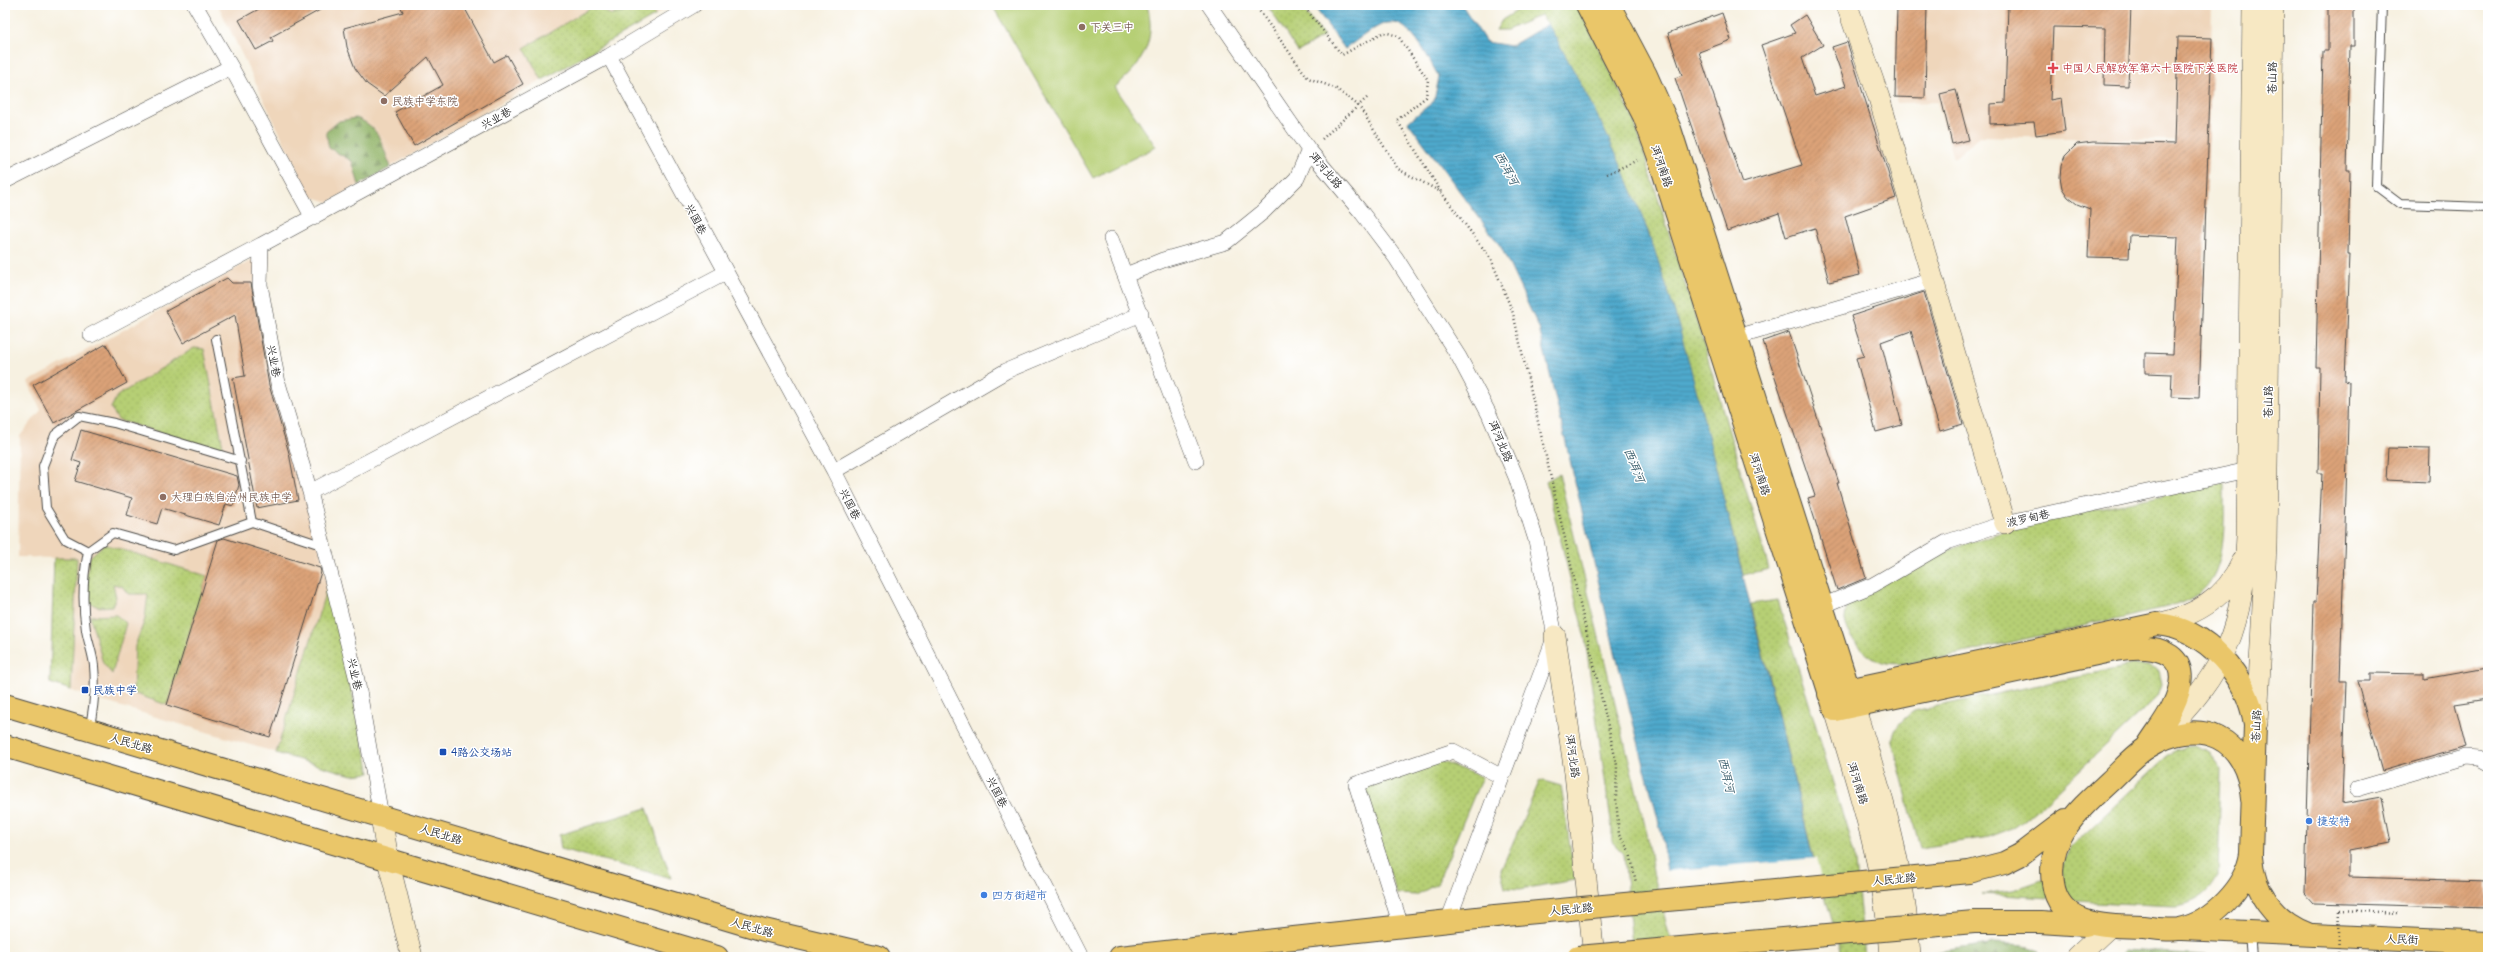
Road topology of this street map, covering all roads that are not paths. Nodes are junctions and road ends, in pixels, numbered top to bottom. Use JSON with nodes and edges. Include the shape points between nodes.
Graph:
{"nodes":[{"id":1,"x":195,"y":5,"type":"edge"},
{"id":2,"x":694,"y":5,"type":"edge"},
{"id":3,"x":1209,"y":5,"type":"edge"},
{"id":4,"x":1587,"y":5,"type":"edge"},
{"id":5,"x":1609,"y":5,"type":"edge"},
{"id":6,"x":1847,"y":5,"type":"edge"},
{"id":7,"x":2253,"y":5,"type":"edge"},
{"id":8,"x":2273,"y":5,"type":"edge"},
{"id":9,"x":2382,"y":5,"type":"edge"},
{"id":10,"x":609,"y":56,"type":"junction"},
{"id":11,"x":231,"y":67,"type":"junction"},
{"id":12,"x":1310,"y":150,"type":"junction"},
{"id":13,"x":5,"y":181,"type":"edge"},
{"id":14,"x":2488,"y":207,"type":"edge"},
{"id":15,"x":313,"y":218,"type":"junction"},
{"id":16,"x":1111,"y":239,"type":"dead end"},
{"id":17,"x":261,"y":245,"type":"junction"},
{"id":18,"x":725,"y":273,"type":"junction"},
{"id":19,"x":1126,"y":275,"type":"junction"},
{"id":20,"x":1934,"y":280,"type":"junction"},
{"id":21,"x":1141,"y":314,"type":"junction"},
{"id":22,"x":91,"y":335,"type":"dead end"},
{"id":23,"x":1737,"y":337,"type":"junction"},
{"id":24,"x":216,"y":339,"type":"dead end"},
{"id":25,"x":241,"y":461,"type":"junction"},
{"id":26,"x":1196,"y":461,"type":"dead end"},
{"id":27,"x":2248,"y":470,"type":"junction"},
{"id":28,"x":834,"y":471,"type":"junction"},
{"id":29,"x":310,"y":492,"type":"junction"},
{"id":30,"x":252,"y":522,"type":"junction"},
{"id":31,"x":2005,"y":523,"type":"junction"},
{"id":32,"x":2247,"y":536,"type":"junction"},
{"id":33,"x":315,"y":543,"type":"dead end"},
{"id":34,"x":88,"y":551,"type":"junction"},
{"id":35,"x":1822,"y":606,"type":"junction"},
{"id":36,"x":2156,"y":624,"type":"junction"},
{"id":37,"x":1555,"y":636,"type":"junction"},
{"id":38,"x":2222,"y":658,"type":"junction"},
{"id":39,"x":1842,"y":700,"type":"junction"},
{"id":40,"x":5,"y":705,"type":"edge"},
{"id":41,"x":89,"y":730,"type":"junction"},
{"id":42,"x":2256,"y":734,"type":"junction"},
{"id":43,"x":5,"y":746,"type":"edge"},
{"id":44,"x":2147,"y":747,"type":"junction"},
{"id":45,"x":2488,"y":763,"type":"edge"},
{"id":46,"x":1502,"y":777,"type":"junction"},
{"id":47,"x":2357,"y":789,"type":"dead end"},
{"id":48,"x":2252,"y":798,"type":"junction"},
{"id":49,"x":2075,"y":813,"type":"junction"},
{"id":50,"x":381,"y":816,"type":"junction"},
{"id":51,"x":2251,"y":854,"type":"junction"},
{"id":52,"x":388,"y":860,"type":"junction"},
{"id":53,"x":1448,"y":921,"type":"junction"},
{"id":54,"x":1401,"y":926,"type":"junction"},
{"id":55,"x":2110,"y":926,"type":"junction"},
{"id":56,"x":2179,"y":929,"type":"junction"},
{"id":57,"x":2250,"y":932,"type":"junction"},
{"id":58,"x":2316,"y":936,"type":"junction"},
{"id":59,"x":2488,"y":943,"type":"edge"},
{"id":60,"x":412,"y":957,"type":"edge"},
{"id":61,"x":717,"y":957,"type":"edge"},
{"id":62,"x":879,"y":957,"type":"edge"},
{"id":63,"x":1081,"y":957,"type":"edge"},
{"id":64,"x":1120,"y":957,"type":"edge"},
{"id":65,"x":1578,"y":957,"type":"edge"},
{"id":66,"x":1594,"y":957,"type":"edge"},
{"id":67,"x":1891,"y":957,"type":"edge"},
{"id":68,"x":1910,"y":957,"type":"edge"},
{"id":69,"x":2077,"y":957,"type":"edge"},
{"id":70,"x":2094,"y":957,"type":"edge"},
{"id":71,"x":2252,"y":957,"type":"edge"}],
"edges":[{"from":1,"to":11,"type":"street"},
{"from":2,"to":10,"type":"street","name":"兴业巷"},
{"from":3,"to":12,"type":"street","name":"洱河北路"},
{"from":4,"to":39,"type":"main road","name":"洱河南路","via":[[1644,116]]},
{"from":5,"to":23,"type":"main road","name":"洱河南路","via":[[1662,108]]},
{"from":6,"to":20,"type":"main road","via":[[1879,98]]},
{"from":7,"to":27,"type":"main road","name":"苍山路"},
{"from":8,"to":42,"type":"main road","name":"苍山路","via":[[2266,546]]},
{"from":9,"to":14,"type":"lane","via":[[2376,186],[2400,204]]},
{"from":10,"to":15,"type":"street","name":"兴业巷"},
{"from":10,"to":18,"type":"street","name":"兴国巷"},
{"from":11,"to":13,"type":"street"},
{"from":11,"to":15,"type":"street"},
{"from":12,"to":19,"type":"street","via":[[1297,178],[1263,212],[1226,242],[1163,260]]},
{"from":12,"to":37,"type":"street","name":"洱河北路","via":[[1396,258],[1459,357],[1489,414],[1516,478],[1536,540]]},
{"from":15,"to":17,"type":"street","name":"兴业巷"},
{"from":16,"to":19,"type":"street"},
{"from":17,"to":22,"type":"street"},
{"from":17,"to":29,"type":"street","name":"兴业巷","via":[[260,285],[278,383]]},
{"from":18,"to":28,"type":"street","name":"兴国巷"},
{"from":18,"to":29,"type":"street"},
{"from":19,"to":21,"type":"street"},
{"from":20,"to":23,"type":"street"},
{"from":20,"to":31,"type":"main road"},
{"from":21,"to":26,"type":"street"},
{"from":21,"to":28,"type":"street","via":[[1006,371]]},
{"from":23,"to":35,"type":"main road","name":"洱河南路"},
{"from":24,"to":25,"type":"lane"},
{"from":25,"to":30,"type":"lane"},
{"from":25,"to":34,"type":"lane","via":[[114,423],[79,416],[54,435],[43,466],[46,508],[65,539]]},
{"from":27,"to":31,"type":"street","name":"波罗甸巷"},
{"from":27,"to":32,"type":"main road","name":"苍山路"},
{"from":28,"to":63,"type":"street","name":"兴国巷"},
{"from":29,"to":50,"type":"street","name":"兴业巷","via":[[357,680]]},
{"from":30,"to":33,"type":"lane"},
{"from":30,"to":34,"type":"lane","via":[[174,550],[113,533]]},
{"from":31,"to":35,"type":"street","name":"波罗甸巷","via":[[1947,542],[1873,585]]},
{"from":32,"to":36,"type":"main road","via":[[2242,562],[2234,579],[2222,593],[2192,614]]},
{"from":32,"to":38,"type":"main road","via":[[2245,572],[2238,614]]},
{"from":34,"to":41,"type":"lane","via":[[84,568],[83,603],[94,664],[95,699]]},
{"from":35,"to":39,"type":"main road","name":"洱河南路"},
{"from":36,"to":38,"type":"main road","via":[[2195,636]]},
{"from":36,"to":39,"type":"main road"},
{"from":37,"to":46,"type":"street"},
{"from":37,"to":66,"type":"main road","name":"洱河北路","via":[[1576,774]]},
{"from":38,"to":42,"type":"main road","via":[[2245,690],[2254,715]]},
{"from":38,"to":44,"type":"main road","via":[[2213,677],[2194,701]]},
{"from":39,"to":44,"type":"main road","via":[[2115,650],[2151,648],[2165,651],[2172,657],[2178,668],[2179,679],[2172,708]]},
{"from":39,"to":67,"type":"main road","name":"洱河南路","via":[[1877,852],[1886,904]]},
{"from":39,"to":68,"type":"main road","name":"洱河南路","via":[[1896,848],[1905,901]]},
{"from":40,"to":41,"type":"main road","name":"人民北路"},
{"from":41,"to":50,"type":"main road","name":"人民北路"},
{"from":42,"to":48,"type":"main road","name":"苍山路"},
{"from":43,"to":52,"type":"main road"},
{"from":44,"to":48,"type":"main road","via":[[2171,735],[2184,732],[2219,738],[2231,746],[2245,764],[2251,780]]},
{"from":44,"to":49,"type":"main road"},
{"from":45,"to":47,"type":"street","via":[[2479,758],[2466,758]]},
{"from":46,"to":53,"type":"street"},
{"from":46,"to":54,"type":"street","via":[[1453,751],[1356,784]]},
{"from":48,"to":51,"type":"main road"},
{"from":49,"to":53,"type":"main road","name":"人民北路","bridge":true,"via":[[2020,855],[2004,863],[1963,873]]},
{"from":49,"to":55,"type":"main road","via":[[2056,846],[2052,868],[2054,891],[2071,915],[2088,922]]},
{"from":50,"to":52,"type":"main road","name":"兴业巷"},
{"from":50,"to":62,"type":"main road","name":"人民北路","via":[[764,930]]},
{"from":51,"to":56,"type":"main road","via":[[2244,876],[2229,897],[2204,917]]},
{"from":51,"to":58,"type":"main road","via":[[2255,883],[2268,906],[2295,928]]},
{"from":52,"to":60,"type":"main road","name":"兴业巷"},
{"from":52,"to":61,"type":"main road"},
{"from":53,"to":54,"type":"main road","name":"人民北路"},
{"from":54,"to":64,"type":"main road","name":"人民北路"},
{"from":55,"to":56,"type":"main road","name":"人民街"},
{"from":55,"to":65,"type":"main road","bridge":true,"via":[[2040,922],[1954,924]]},
{"from":55,"to":69,"type":"main road"},
{"from":55,"to":70,"type":"main road"},
{"from":56,"to":57,"type":"main road","name":"人民街"},
{"from":57,"to":58,"type":"main road","name":"人民街"},
{"from":57,"to":71,"type":"lane"},
{"from":58,"to":59,"type":"main road","name":"人民街"}]}
